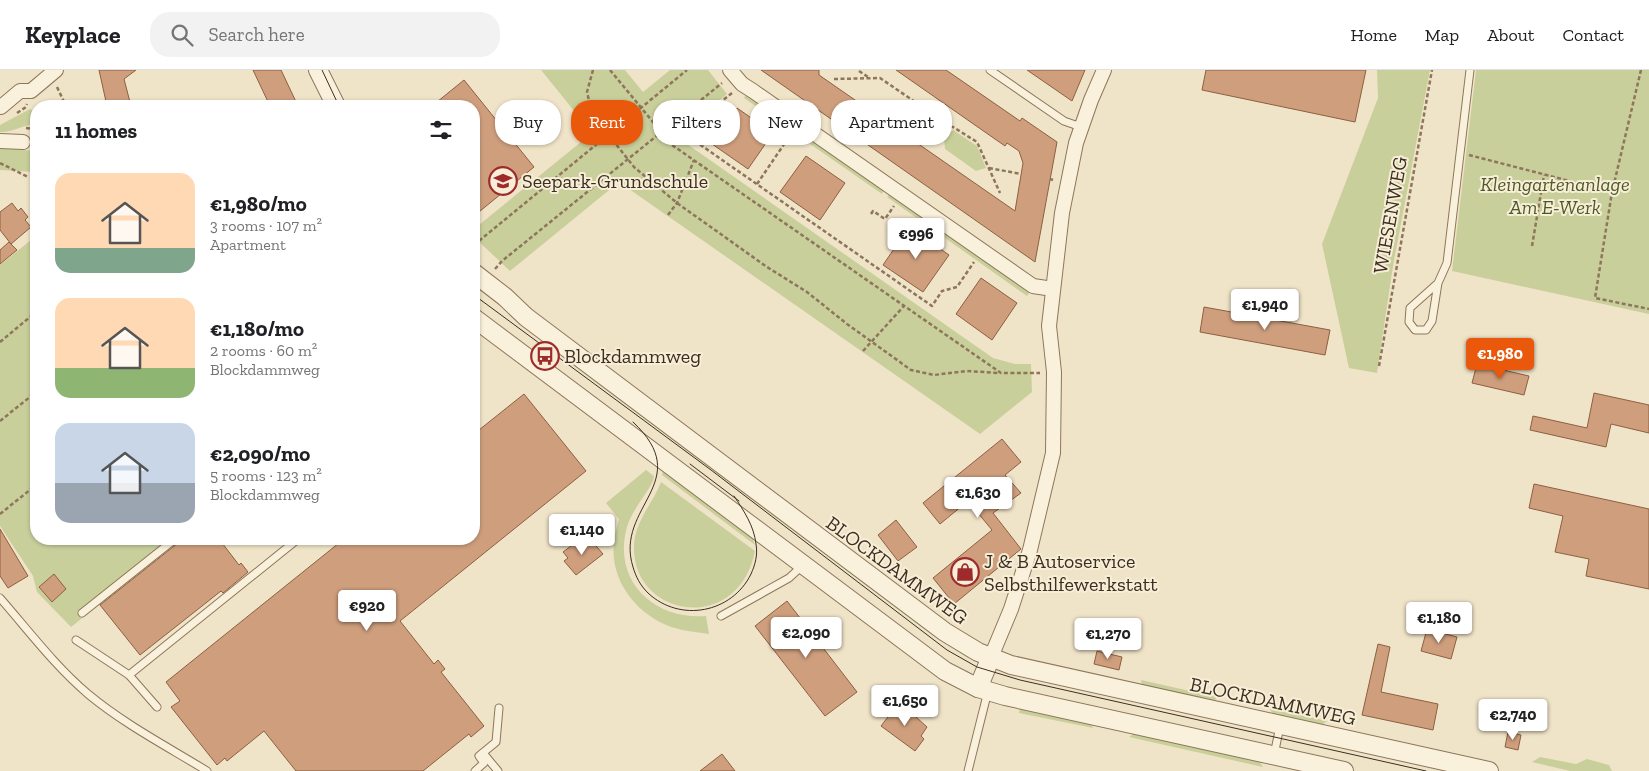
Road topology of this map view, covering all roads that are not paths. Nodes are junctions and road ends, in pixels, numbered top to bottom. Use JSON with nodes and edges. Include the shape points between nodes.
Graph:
{"nodes":[{"id":1,"x":318,"y":70,"type":"edge"},
{"id":2,"x":990,"y":70,"type":"edge"},
{"id":3,"x":1104,"y":70,"type":"edge"},
{"id":4,"x":1470,"y":70,"type":"edge"},
{"id":5,"x":53,"y":72,"type":"edge"},
{"id":6,"x":735,"y":72,"type":"edge"},
{"id":7,"x":333,"y":100,"type":"edge"},
{"id":8,"x":1,"y":108,"type":"edge"},
{"id":9,"x":1081,"y":127,"type":"junction"},
{"id":10,"x":0,"y":141,"type":"edge"},
{"id":11,"x":23,"y":142,"type":"dead end"},
{"id":12,"x":480,"y":277,"type":"edge"},
{"id":13,"x":1438,"y":283,"type":"junction"},
{"id":14,"x":1053,"y":289,"type":"junction"},
{"id":15,"x":480,"y":323,"type":"edge"},
{"id":16,"x":167,"y":545,"type":"edge"},
{"id":17,"x":291,"y":545,"type":"edge"},
{"id":18,"x":802,"y":565,"type":"junction"},
{"id":19,"x":0,"y":598,"type":"edge"},
{"id":20,"x":82,"y":613,"type":"dead end"},
{"id":21,"x":721,"y":616,"type":"dead end"},
{"id":22,"x":76,"y":640,"type":"dead end"},
{"id":23,"x":990,"y":657,"type":"junction"},
{"id":24,"x":129,"y":675,"type":"junction"},
{"id":25,"x":983,"y":689,"type":"junction"},
{"id":26,"x":157,"y":707,"type":"dead end"},
{"id":27,"x":499,"y":708,"type":"dead end"},
{"id":28,"x":1281,"y":724,"type":"junction"},
{"id":29,"x":483,"y":753,"type":"junction"},
{"id":30,"x":1274,"y":755,"type":"junction"},
{"id":31,"x":208,"y":771,"type":"edge"},
{"id":32,"x":475,"y":771,"type":"edge"},
{"id":33,"x":498,"y":771,"type":"edge"},
{"id":34,"x":968,"y":771,"type":"edge"},
{"id":35,"x":1344,"y":771,"type":"edge"},
{"id":36,"x":1489,"y":771,"type":"edge"}],
"edges":[{"from":1,"to":7,"type":"street"},
{"from":2,"to":9,"type":"lane","via":[[1064,121]]},
{"from":3,"to":9,"type":"street"},
{"from":4,"to":13,"type":"lane","via":[[1447,263]]},
{"from":5,"to":8,"type":"street","via":[[31,91],[20,91]]},
{"from":6,"to":14,"type":"street","via":[[742,84],[1033,286]]},
{"from":9,"to":14,"type":"street","via":[[1062,213]]},
{"from":10,"to":11,"type":"street"},
{"from":12,"to":23,"type":"street","name":"BLOCKDAMMWEG","via":[[533,322],[901,600],[955,639]]},
{"from":13,"to":13,"type":"lane","via":[[1410,308],[1409,322],[1415,330],[1426,330],[1432,321]]},
{"from":14,"to":23,"type":"street","via":[[1049,326],[1054,372],[1054,439],[1030,550],[1011,609]]},
{"from":15,"to":18,"type":"street"},
{"from":16,"to":20,"type":"lane"},
{"from":17,"to":24,"type":"lane"},
{"from":18,"to":21,"type":"lane","via":[[789,578]]},
{"from":18,"to":25,"type":"street","via":[[926,659]]},
{"from":19,"to":31,"type":"lane","via":[[88,694]]},
{"from":22,"to":24,"type":"lane"},
{"from":23,"to":25,"type":"street"},
{"from":23,"to":28,"type":"street","name":"BLOCKDAMMWEG"},
{"from":24,"to":26,"type":"lane"},
{"from":25,"to":30,"type":"street"},
{"from":25,"to":34,"type":"lane"},
{"from":27,"to":29,"type":"lane","via":[[496,742]]},
{"from":28,"to":30,"type":"lane"},
{"from":28,"to":36,"type":"street","name":"BLOCKDAMMWEG"},
{"from":29,"to":32,"type":"lane","via":[[479,756],[484,763]]},
{"from":29,"to":33,"type":"lane"},
{"from":30,"to":35,"type":"street"}]}
